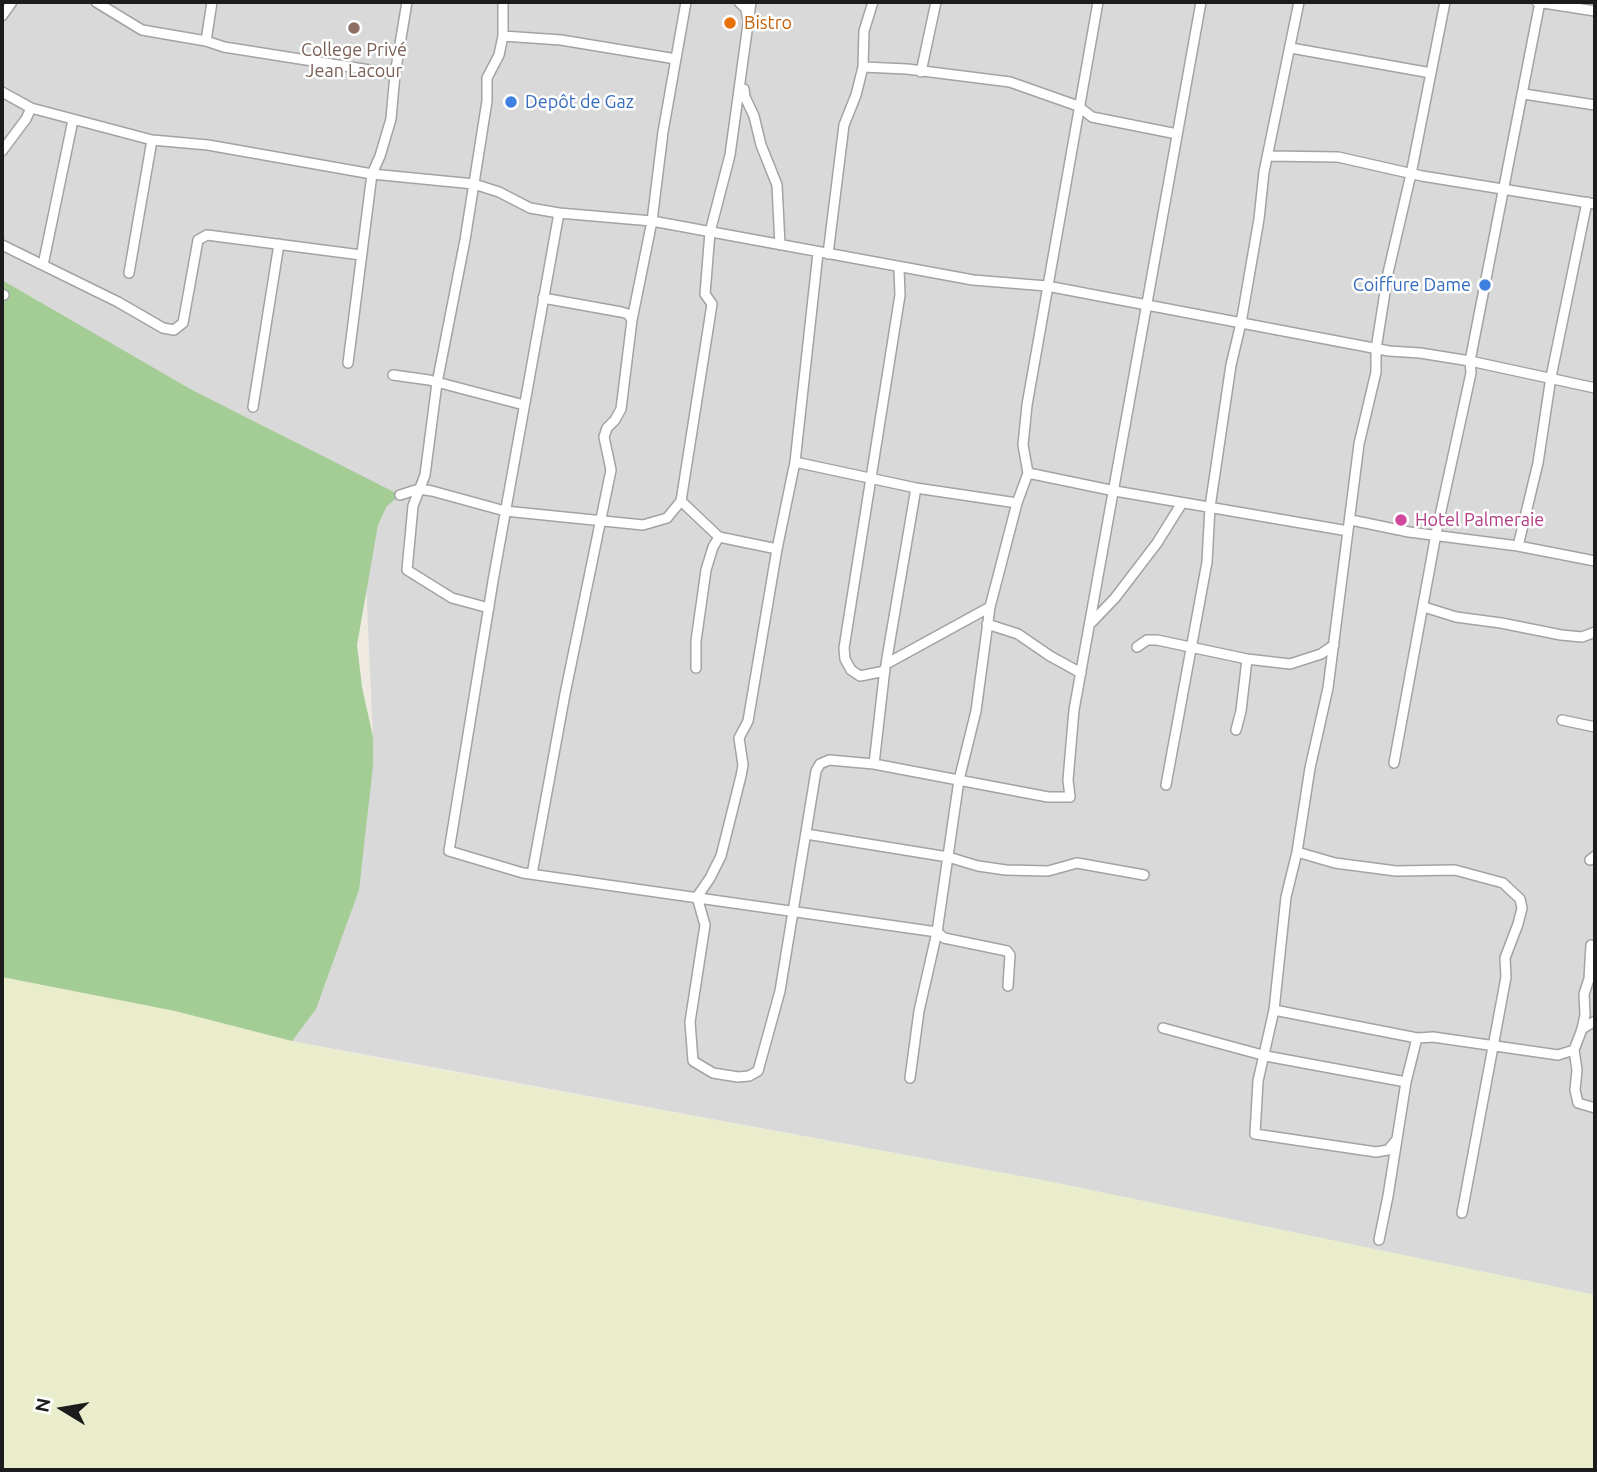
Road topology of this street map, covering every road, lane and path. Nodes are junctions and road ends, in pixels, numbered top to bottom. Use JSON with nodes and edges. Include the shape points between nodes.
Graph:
{"nodes":[{"id":1,"x":12,"y":2,"type":"edge"},
{"id":2,"x":96,"y":2,"type":"edge"},
{"id":3,"x":212,"y":2,"type":"edge"},
{"id":4,"x":407,"y":2,"type":"edge"},
{"id":5,"x":503,"y":2,"type":"edge"},
{"id":6,"x":686,"y":2,"type":"edge"},
{"id":7,"x":739,"y":2,"type":"edge"},
{"id":8,"x":751,"y":2,"type":"edge"},
{"id":9,"x":873,"y":2,"type":"edge"},
{"id":10,"x":936,"y":2,"type":"edge"},
{"id":11,"x":1098,"y":2,"type":"edge"},
{"id":12,"x":1200,"y":2,"type":"edge"},
{"id":13,"x":1298,"y":2,"type":"edge"},
{"id":14,"x":1445,"y":2,"type":"edge"},
{"id":15,"x":1539,"y":2,"type":"edge"},
{"id":16,"x":1595,"y":11,"type":"edge"},
{"id":17,"x":2,"y":16,"type":"edge"},
{"id":18,"x":748,"y":22,"type":"junction"},
{"id":19,"x":503,"y":36,"type":"junction"},
{"id":20,"x":206,"y":41,"type":"junction"},
{"id":21,"x":1291,"y":48,"type":"junction"},
{"id":22,"x":676,"y":59,"type":"junction"},
{"id":23,"x":863,"y":67,"type":"junction"},
{"id":24,"x":743,"y":72,"type":"junction"},
{"id":25,"x":921,"y":72,"type":"junction"},
{"id":26,"x":1431,"y":73,"type":"junction"},
{"id":27,"x":395,"y":74,"type":"junction"},
{"id":28,"x":2,"y":92,"type":"edge"},
{"id":29,"x":1524,"y":94,"type":"junction"},
{"id":30,"x":1595,"y":105,"type":"edge"},
{"id":31,"x":1078,"y":106,"type":"junction"},
{"id":32,"x":31,"y":108,"type":"junction"},
{"id":33,"x":73,"y":120,"type":"junction"},
{"id":34,"x":1177,"y":134,"type":"junction"},
{"id":35,"x":152,"y":140,"type":"junction"},
{"id":36,"x":2,"y":151,"type":"edge"},
{"id":37,"x":1268,"y":156,"type":"junction"},
{"id":38,"x":372,"y":174,"type":"junction"},
{"id":39,"x":1411,"y":174,"type":"junction"},
{"id":40,"x":474,"y":184,"type":"junction"},
{"id":41,"x":1503,"y":189,"type":"junction"},
{"id":42,"x":1591,"y":203,"type":"edge"},
{"id":43,"x":559,"y":213,"type":"junction"},
{"id":44,"x":652,"y":221,"type":"junction"},
{"id":45,"x":710,"y":232,"type":"junction"},
{"id":46,"x":279,"y":244,"type":"junction"},
{"id":47,"x":2,"y":245,"type":"edge"},
{"id":48,"x":780,"y":245,"type":"junction"},
{"id":49,"x":823,"y":253,"type":"junction"},
{"id":50,"x":361,"y":255,"type":"junction"},
{"id":51,"x":43,"y":265,"type":"junction"},
{"id":52,"x":899,"y":268,"type":"junction"},
{"id":53,"x":129,"y":272,"type":"dead end"},
{"id":54,"x":1047,"y":286,"type":"junction"},
{"id":55,"x":543,"y":298,"type":"junction"},
{"id":56,"x":1146,"y":305,"type":"junction"},
{"id":57,"x":632,"y":320,"type":"junction"},
{"id":58,"x":1241,"y":323,"type":"junction"},
{"id":59,"x":1376,"y":349,"type":"junction"},
{"id":60,"x":1470,"y":361,"type":"junction"},
{"id":61,"x":348,"y":363,"type":"dead end"},
{"id":62,"x":393,"y":375,"type":"dead end"},
{"id":63,"x":1551,"y":377,"type":"junction"},
{"id":64,"x":437,"y":383,"type":"junction"},
{"id":65,"x":1595,"y":388,"type":"edge"},
{"id":66,"x":524,"y":405,"type":"junction"},
{"id":67,"x":253,"y":407,"type":"dead end"},
{"id":68,"x":796,"y":463,"type":"junction"},
{"id":69,"x":1028,"y":473,"type":"junction"},
{"id":70,"x":870,"y":477,"type":"junction"},
{"id":71,"x":916,"y":488,"type":"junction"},
{"id":72,"x":419,"y":489,"type":"junction"},
{"id":73,"x":1115,"y":491,"type":"junction"},
{"id":74,"x":400,"y":495,"type":"dead end"},
{"id":75,"x":681,"y":500,"type":"junction"},
{"id":76,"x":1017,"y":503,"type":"junction"},
{"id":77,"x":1182,"y":503,"type":"junction"},
{"id":78,"x":1210,"y":507,"type":"junction"},
{"id":79,"x":505,"y":511,"type":"junction"},
{"id":80,"x":1351,"y":520,"type":"junction"},
{"id":81,"x":600,"y":521,"type":"junction"},
{"id":82,"x":1348,"y":531,"type":"junction"},
{"id":83,"x":1436,"y":534,"type":"junction"},
{"id":84,"x":719,"y":537,"type":"junction"},
{"id":85,"x":1518,"y":546,"type":"junction"},
{"id":86,"x":777,"y":549,"type":"junction"},
{"id":87,"x":1595,"y":561,"type":"edge"},
{"id":88,"x":990,"y":607,"type":"junction"},
{"id":89,"x":1424,"y":607,"type":"junction"},
{"id":90,"x":489,"y":608,"type":"junction"},
{"id":91,"x":987,"y":624,"type":"junction"},
{"id":92,"x":1090,"y":624,"type":"junction"},
{"id":93,"x":1595,"y":632,"type":"edge"},
{"id":94,"x":1582,"y":637,"type":"junction"},
{"id":95,"x":1595,"y":639,"type":"edge"},
{"id":96,"x":1334,"y":645,"type":"junction"},
{"id":97,"x":1138,"y":647,"type":"dead end"},
{"id":98,"x":1191,"y":648,"type":"junction"},
{"id":99,"x":1247,"y":659,"type":"junction"},
{"id":100,"x":885,"y":667,"type":"junction"},
{"id":101,"x":696,"y":668,"type":"dead end"},
{"id":102,"x":1081,"y":673,"type":"junction"},
{"id":103,"x":1562,"y":720,"type":"dead end"},
{"id":104,"x":1595,"y":727,"type":"edge"},
{"id":105,"x":1236,"y":730,"type":"dead end"},
{"id":106,"x":1394,"y":763,"type":"dead end"},
{"id":107,"x":874,"y":764,"type":"junction"},
{"id":108,"x":959,"y":780,"type":"junction"},
{"id":109,"x":1166,"y":785,"type":"dead end"},
{"id":110,"x":806,"y":834,"type":"junction"},
{"id":111,"x":1297,"y":852,"type":"junction"},
{"id":112,"x":948,"y":857,"type":"junction"},
{"id":113,"x":532,"y":874,"type":"junction"},
{"id":114,"x":1144,"y":874,"type":"dead end"},
{"id":115,"x":697,"y":897,"type":"junction"},
{"id":116,"x":794,"y":911,"type":"junction"},
{"id":117,"x":937,"y":932,"type":"junction"},
{"id":118,"x":1595,"y":946,"type":"edge"},
{"id":119,"x":1007,"y":986,"type":"dead end"},
{"id":120,"x":1274,"y":1010,"type":"junction"},
{"id":121,"x":1595,"y":1021,"type":"edge"},
{"id":122,"x":1163,"y":1028,"type":"dead end"},
{"id":123,"x":1582,"y":1029,"type":"junction"},
{"id":124,"x":1416,"y":1038,"type":"junction"},
{"id":125,"x":1493,"y":1046,"type":"junction"},
{"id":126,"x":1574,"y":1050,"type":"junction"},
{"id":127,"x":1266,"y":1056,"type":"junction"},
{"id":128,"x":910,"y":1078,"type":"dead end"},
{"id":129,"x":1406,"y":1082,"type":"junction"},
{"id":130,"x":1595,"y":1108,"type":"edge"},
{"id":131,"x":1397,"y":1139,"type":"junction"},
{"id":132,"x":1462,"y":1213,"type":"dead end"},
{"id":133,"x":1378,"y":1240,"type":"dead end"}],
"edges":[{"from":1,"to":17,"type":"street"},
{"from":2,"to":20,"type":"street","via":[[142,30]]},
{"from":3,"to":20,"type":"street"},
{"from":4,"to":27,"type":"street"},
{"from":5,"to":19,"type":"street"},
{"from":6,"to":22,"type":"street"},
{"from":7,"to":18,"type":"street","via":[[746,9]]},
{"from":8,"to":18,"type":"street"},
{"from":9,"to":23,"type":"street","via":[[864,31]]},
{"from":10,"to":25,"type":"street"},
{"from":11,"to":31,"type":"street"},
{"from":12,"to":34,"type":"street"},
{"from":13,"to":21,"type":"street"},
{"from":14,"to":26,"type":"street"},
{"from":15,"to":16,"type":"street"},
{"from":15,"to":29,"type":"street"},
{"from":18,"to":24,"type":"street"},
{"from":19,"to":22,"type":"street","via":[[561,40]]},
{"from":19,"to":40,"type":"street","via":[[487,78]]},
{"from":20,"to":27,"type":"street"},
{"from":21,"to":26,"type":"street"},
{"from":21,"to":37,"type":"street"},
{"from":22,"to":44,"type":"street"},
{"from":23,"to":25,"type":"street"},
{"from":23,"to":49,"type":"street","via":[[844,125]]},
{"from":24,"to":45,"type":"street","via":[[730,155]]},
{"from":24,"to":48,"type":"street","via":[[745,97],[777,186]]},
{"from":25,"to":31,"type":"street","via":[[1010,82]]},
{"from":26,"to":39,"type":"street"},
{"from":27,"to":38,"type":"street","via":[[391,119]]},
{"from":28,"to":32,"type":"street"},
{"from":29,"to":30,"type":"street"},
{"from":29,"to":41,"type":"street"},
{"from":31,"to":34,"type":"street","via":[[1092,117]]},
{"from":31,"to":54,"type":"street"},
{"from":32,"to":33,"type":"street"},
{"from":32,"to":36,"type":"street"},
{"from":33,"to":35,"type":"street"},
{"from":33,"to":51,"type":"street"},
{"from":34,"to":56,"type":"street"},
{"from":35,"to":38,"type":"street","via":[[208,145]]},
{"from":35,"to":53,"type":"street"},
{"from":37,"to":39,"type":"street","via":[[1338,157]]},
{"from":37,"to":58,"type":"street"},
{"from":38,"to":40,"type":"street"},
{"from":38,"to":50,"type":"street"},
{"from":39,"to":41,"type":"street"},
{"from":39,"to":59,"type":"street"},
{"from":40,"to":43,"type":"street","via":[[530,208]]},
{"from":40,"to":64,"type":"street"},
{"from":41,"to":42,"type":"street"},
{"from":41,"to":60,"type":"street"},
{"from":42,"to":63,"type":"street"},
{"from":43,"to":44,"type":"street"},
{"from":43,"to":55,"type":"street"},
{"from":44,"to":45,"type":"street"},
{"from":44,"to":57,"type":"street"},
{"from":45,"to":48,"type":"street"},
{"from":45,"to":75,"type":"street","via":[[705,294],[712,304]]},
{"from":46,"to":50,"type":"street"},
{"from":46,"to":51,"type":"street","via":[[207,234],[198,240],[183,323],[174,330]]},
{"from":46,"to":67,"type":"street"},
{"from":47,"to":51,"type":"street"},
{"from":48,"to":49,"type":"street"},
{"from":49,"to":52,"type":"street"},
{"from":49,"to":68,"type":"street"},
{"from":50,"to":61,"type":"street"},
{"from":52,"to":54,"type":"street"},
{"from":52,"to":70,"type":"street","via":[[900,295]]},
{"from":54,"to":56,"type":"street"},
{"from":54,"to":69,"type":"street","via":[[1023,445]]},
{"from":55,"to":57,"type":"street","via":[[621,312]]},
{"from":55,"to":66,"type":"street"},
{"from":56,"to":58,"type":"street"},
{"from":56,"to":73,"type":"street"},
{"from":57,"to":81,"type":"street","via":[[621,409],[604,437],[611,470]]},
{"from":58,"to":59,"type":"street"},
{"from":58,"to":78,"type":"street"},
{"from":59,"to":60,"type":"street"},
{"from":59,"to":80,"type":"street"},
{"from":60,"to":63,"type":"street"},
{"from":60,"to":83,"type":"street"},
{"from":62,"to":64,"type":"street"},
{"from":63,"to":65,"type":"street"},
{"from":63,"to":85,"type":"street","via":[[1538,463]]},
{"from":64,"to":66,"type":"street"},
{"from":64,"to":72,"type":"street","via":[[425,475]]},
{"from":66,"to":79,"type":"street"},
{"from":68,"to":70,"type":"street"},
{"from":68,"to":86,"type":"street"},
{"from":69,"to":73,"type":"street"},
{"from":69,"to":76,"type":"street"},
{"from":70,"to":71,"type":"street"},
{"from":70,"to":100,"type":"street","via":[[844,648],[851,670],[860,676]]},
{"from":71,"to":76,"type":"street"},
{"from":71,"to":100,"type":"street"},
{"from":72,"to":74,"type":"street"},
{"from":72,"to":79,"type":"street"},
{"from":72,"to":90,"type":"street","via":[[407,570],[452,598]]},
{"from":73,"to":77,"type":"street"},
{"from":73,"to":92,"type":"street"},
{"from":75,"to":81,"type":"street","via":[[667,518],[643,525]]},
{"from":75,"to":84,"type":"street"},
{"from":76,"to":88,"type":"street"},
{"from":77,"to":78,"type":"street"},
{"from":77,"to":92,"type":"street","via":[[1157,543]]},
{"from":78,"to":82,"type":"street"},
{"from":78,"to":98,"type":"street","via":[[1207,562]]},
{"from":79,"to":81,"type":"street"},
{"from":79,"to":90,"type":"street"},
{"from":80,"to":82,"type":"street"},
{"from":80,"to":83,"type":"street"},
{"from":81,"to":113,"type":"street"},
{"from":82,"to":96,"type":"street"},
{"from":83,"to":85,"type":"street"},
{"from":83,"to":89,"type":"street"},
{"from":84,"to":86,"type":"street"},
{"from":84,"to":101,"type":"street","via":[[706,570]]},
{"from":85,"to":87,"type":"street"},
{"from":86,"to":115,"type":"street","via":[[748,721],[739,738],[743,765],[737,794],[721,856]]},
{"from":88,"to":91,"type":"street"},
{"from":88,"to":100,"type":"street"},
{"from":89,"to":94,"type":"street","via":[[1456,617]]},
{"from":89,"to":106,"type":"street"},
{"from":90,"to":113,"type":"street","via":[[449,851]]},
{"from":91,"to":102,"type":"street","via":[[1017,634]]},
{"from":91,"to":108,"type":"street","via":[[976,711]]},
{"from":92,"to":102,"type":"street"},
{"from":93,"to":94,"type":"street"},
{"from":94,"to":95,"type":"street"},
{"from":96,"to":99,"type":"street","via":[[1290,664]]},
{"from":96,"to":111,"type":"street"},
{"from":97,"to":98,"type":"street","via":[[1157,640]]},
{"from":98,"to":99,"type":"street"},
{"from":98,"to":109,"type":"street"},
{"from":99,"to":105,"type":"street"},
{"from":100,"to":107,"type":"street"},
{"from":102,"to":108,"type":"street","via":[[1074,710],[1070,797]]},
{"from":103,"to":104,"type":"street"},
{"from":107,"to":108,"type":"street"},
{"from":107,"to":110,"type":"street","via":[[829,760],[820,764]]},
{"from":108,"to":112,"type":"street"},
{"from":110,"to":112,"type":"street"},
{"from":110,"to":116,"type":"street"},
{"from":111,"to":120,"type":"street","via":[[1286,897]]},
{"from":111,"to":125,"type":"street","via":[[1335,863],[1396,871],[1455,870],[1503,883],[1520,899],[1518,924],[1505,958],[1506,977]]},
{"from":112,"to":114,"type":"street","via":[[1006,870],[1048,871],[1077,863]]},
{"from":112,"to":117,"type":"street"},
{"from":113,"to":115,"type":"street"},
{"from":115,"to":116,"type":"street"},
{"from":115,"to":116,"type":"street","via":[[705,925],[690,1022],[693,1061],[713,1073],[738,1077],[758,1071],[780,991]]},
{"from":116,"to":117,"type":"street"},
{"from":117,"to":119,"type":"street","via":[[944,938],[1007,951]]},
{"from":117,"to":128,"type":"street"},
{"from":118,"to":123,"type":"street","via":[[1591,945]]},
{"from":120,"to":124,"type":"street"},
{"from":120,"to":127,"type":"street"},
{"from":121,"to":123,"type":"street"},
{"from":122,"to":127,"type":"street"},
{"from":123,"to":126,"type":"street"},
{"from":124,"to":125,"type":"street"},
{"from":124,"to":129,"type":"street"},
{"from":125,"to":126,"type":"street","via":[[1558,1055]]},
{"from":125,"to":132,"type":"street"},
{"from":126,"to":130,"type":"street","via":[[1578,1103]]},
{"from":127,"to":129,"type":"street"},
{"from":127,"to":131,"type":"street","via":[[1258,1081],[1255,1134],[1376,1152],[1388,1150]]},
{"from":129,"to":131,"type":"street"},
{"from":131,"to":133,"type":"street"}]}
